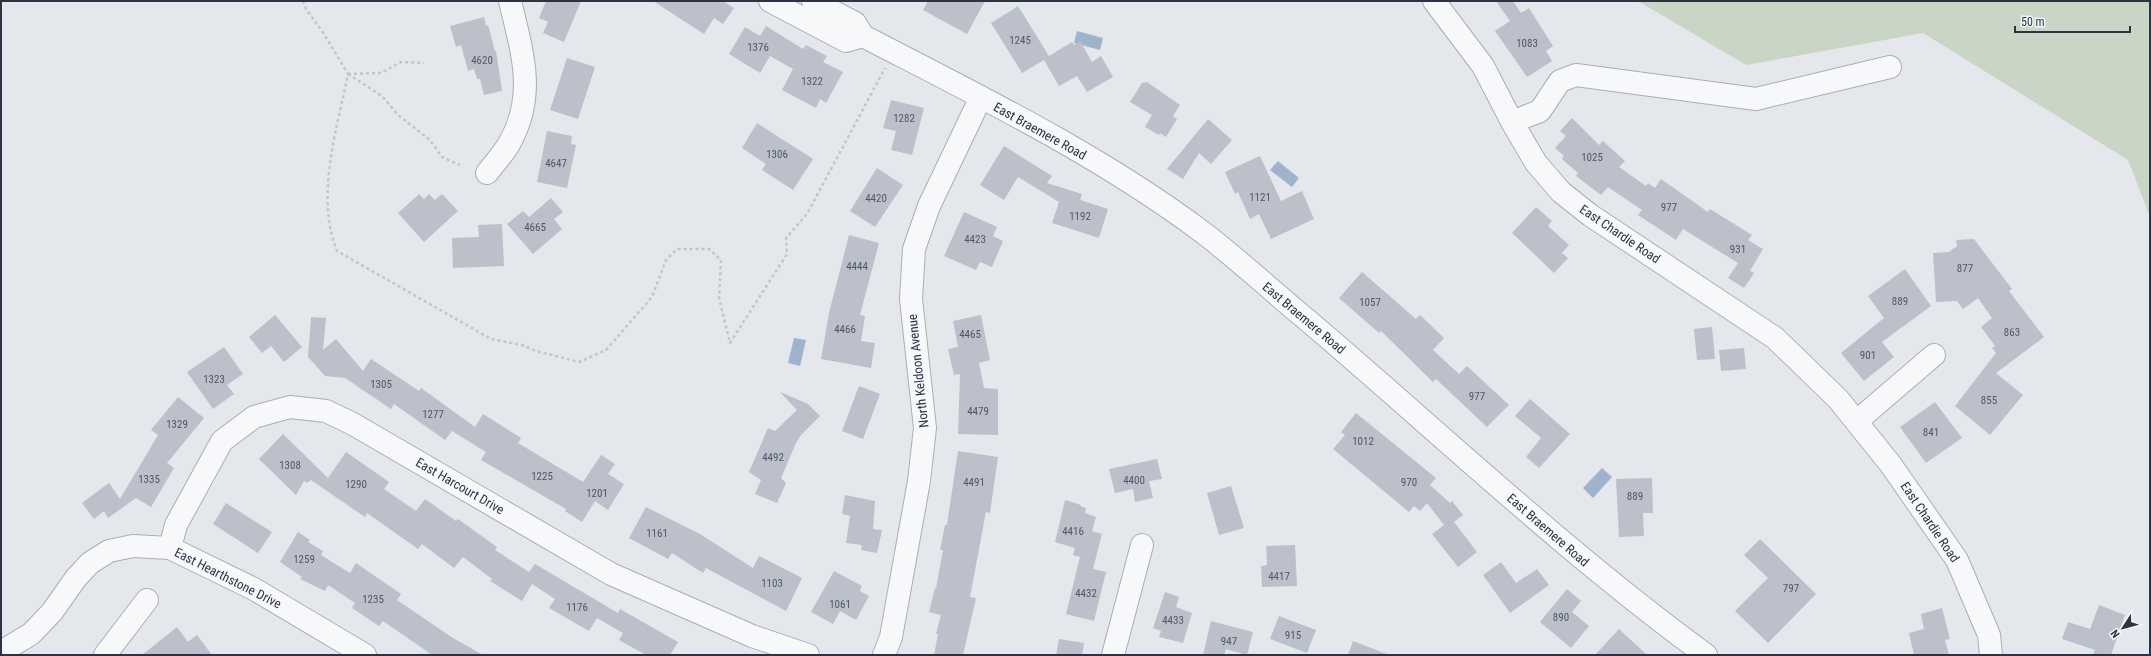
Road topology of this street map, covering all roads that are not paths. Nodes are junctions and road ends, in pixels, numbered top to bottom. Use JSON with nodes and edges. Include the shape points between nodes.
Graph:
{"nodes":[{"id":1,"x":510,"y":1,"type":"edge"},
{"id":2,"x":770,"y":1,"type":"edge"},
{"id":3,"x":813,"y":1,"type":"edge"},
{"id":4,"x":1434,"y":1,"type":"edge"},
{"id":5,"x":862,"y":36,"type":"junction"},
{"id":6,"x":1890,"y":67,"type":"dead end"},
{"id":7,"x":981,"y":97,"type":"junction"},
{"id":8,"x":1512,"y":122,"type":"junction"},
{"id":9,"x":487,"y":173,"type":"dead end"},
{"id":10,"x":1934,"y":355,"type":"dead end"},
{"id":11,"x":1857,"y":421,"type":"junction"},
{"id":12,"x":1142,"y":545,"type":"dead end"},
{"id":13,"x":170,"y":548,"type":"junction"},
{"id":14,"x":147,"y":600,"type":"dead end"},
{"id":15,"x":1,"y":652,"type":"edge"},
{"id":16,"x":105,"y":655,"type":"edge"},
{"id":17,"x":365,"y":655,"type":"edge"},
{"id":18,"x":808,"y":655,"type":"edge"},
{"id":19,"x":884,"y":655,"type":"edge"},
{"id":20,"x":1113,"y":655,"type":"edge"},
{"id":21,"x":1706,"y":655,"type":"edge"},
{"id":22,"x":1991,"y":655,"type":"edge"}],
"edges":[{"from":1,"to":9,"type":"street","via":[[524,57],[526,94],[509,145]]},
{"from":2,"to":5,"type":"street","via":[[846,41]]},
{"from":3,"to":5,"type":"street","name":"East Braemere Road","via":[[854,23]]},
{"from":4,"to":8,"type":"street","name":"East Chardie Road","via":[[1483,66]]},
{"from":5,"to":7,"type":"street","name":"East Braemere Road"},
{"from":6,"to":8,"type":"street","via":[[1756,98],[1576,75],[1560,81],[1540,111]]},
{"from":7,"to":19,"type":"street","name":"North Keldoon Avenue","via":[[929,206],[914,250],[911,299],[925,428],[919,481],[896,614]]},
{"from":7,"to":21,"type":"street","name":"East Braemere Road","via":[[1118,175],[1205,235],[1361,366],[1572,551]]},
{"from":8,"to":11,"type":"street","name":"East Chardie Road","via":[[1536,163],[1561,192],[1590,215],[1775,338]]},
{"from":10,"to":11,"type":"street"},
{"from":11,"to":22,"type":"street","name":"East Chardie Road","via":[[1957,560],[1989,635]]},
{"from":12,"to":20,"type":"street"},
{"from":13,"to":15,"type":"street","name":"East Hearthstone Drive","via":[[133,546],[109,550],[99,556],[76,578],[52,612],[31,634]]},
{"from":13,"to":17,"type":"street","name":"East Hearthstone Drive","via":[[254,589]]},
{"from":13,"to":18,"type":"street","name":"East Harcourt Drive","via":[[176,525],[222,440],[254,417],[282,409],[290,407],[326,411],[353,424],[611,574],[752,636]]},
{"from":14,"to":16,"type":"street"}]}
